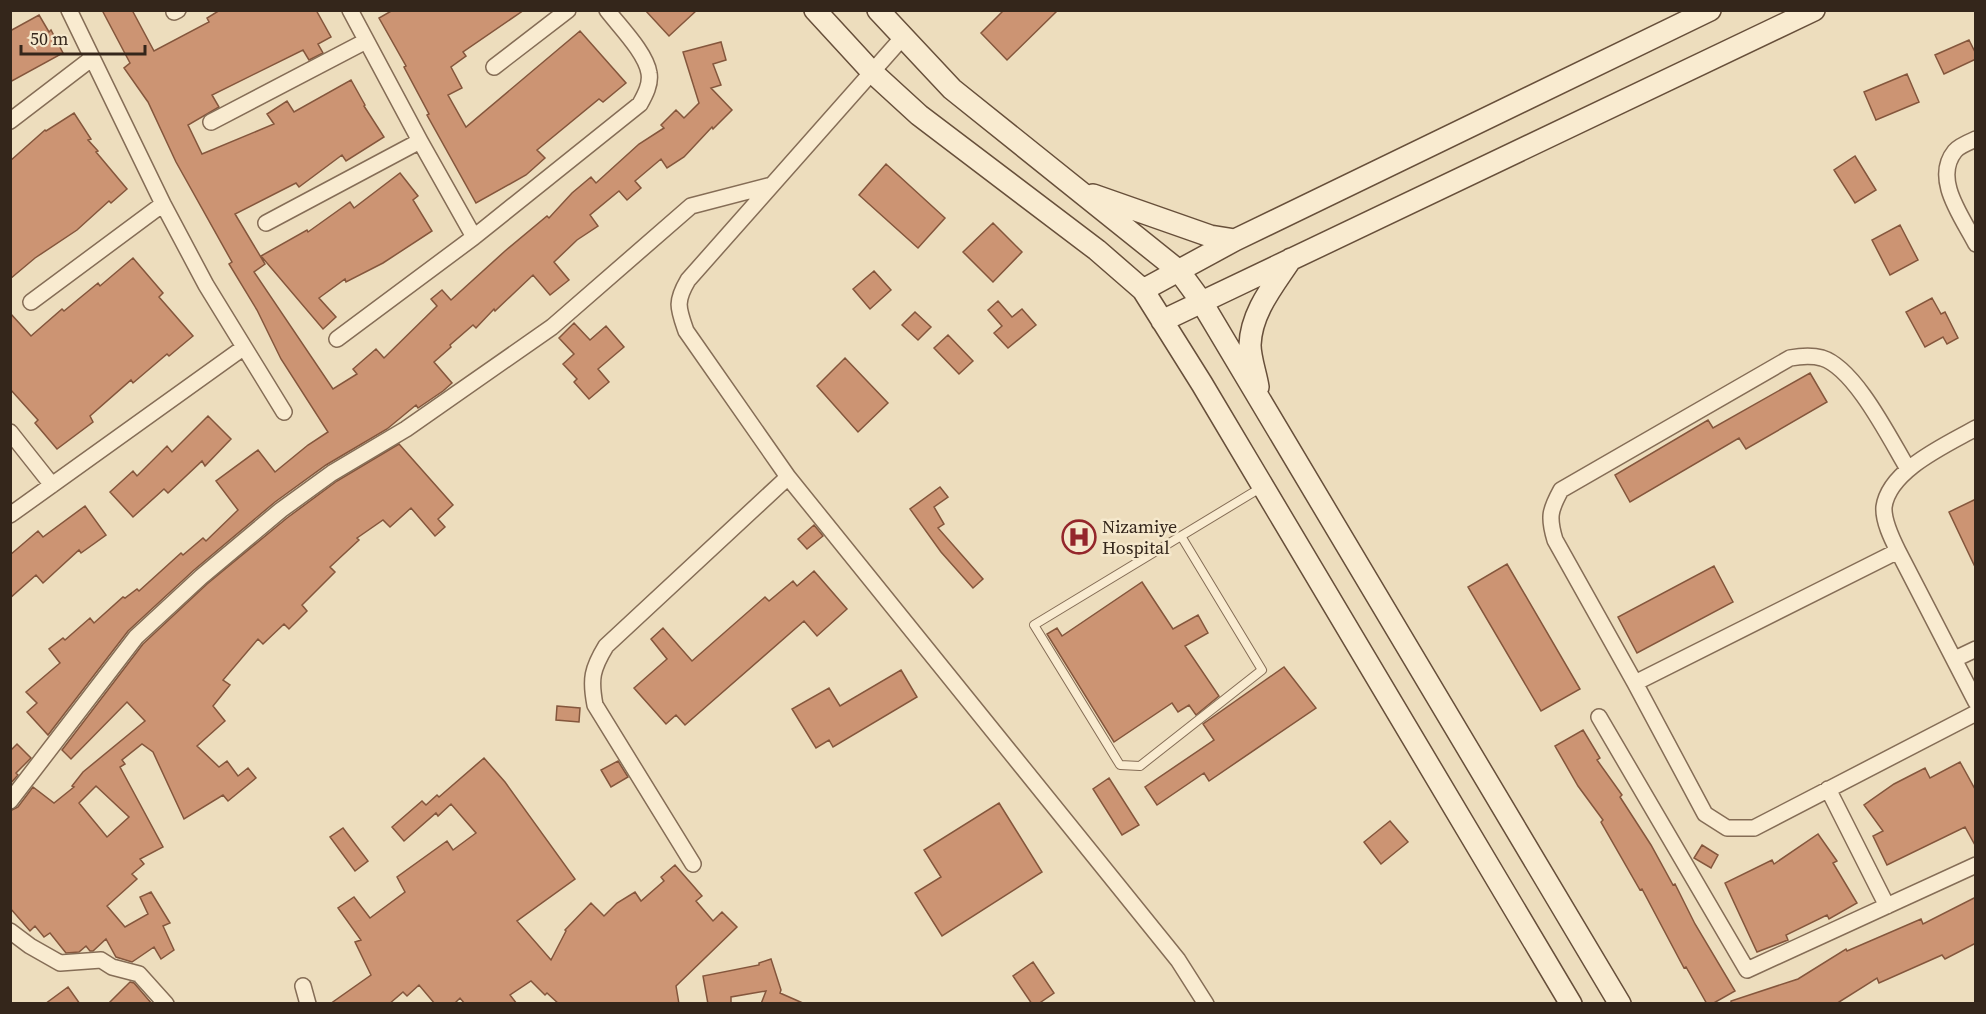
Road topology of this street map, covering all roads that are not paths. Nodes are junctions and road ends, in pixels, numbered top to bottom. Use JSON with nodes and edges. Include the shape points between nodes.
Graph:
{"nodes":[{"id":1,"x":69,"y":10,"type":"edge"},
{"id":2,"x":350,"y":10,"type":"edge"},
{"id":3,"x":568,"y":10,"type":"edge"},
{"id":4,"x":607,"y":10,"type":"edge"},
{"id":5,"x":815,"y":10,"type":"edge"},
{"id":6,"x":878,"y":10,"type":"edge"},
{"id":7,"x":1710,"y":10,"type":"edge"},
{"id":8,"x":1814,"y":10,"type":"edge"},
{"id":9,"x":903,"y":37,"type":"junction"},
{"id":10,"x":366,"y":41,"type":"junction"},
{"id":11,"x":92,"y":59,"type":"junction"},
{"id":12,"x":494,"y":67,"type":"dead end"},
{"id":13,"x":872,"y":72,"type":"junction"},
{"id":14,"x":10,"y":121,"type":"edge"},
{"id":15,"x":211,"y":122,"type":"dead end"},
{"id":16,"x":1976,"y":139,"type":"edge"},
{"id":17,"x":420,"y":141,"type":"junction"},
{"id":18,"x":772,"y":185,"type":"junction"},
{"id":19,"x":1079,"y":190,"type":"junction"},
{"id":20,"x":163,"y":204,"type":"junction"},
{"id":21,"x":266,"y":223,"type":"dead end"},
{"id":22,"x":474,"y":237,"type":"junction"},
{"id":23,"x":1235,"y":240,"type":"junction"},
{"id":24,"x":1976,"y":244,"type":"edge"},
{"id":25,"x":1291,"y":259,"type":"junction"},
{"id":26,"x":1179,"y":271,"type":"junction"},
{"id":27,"x":1143,"y":290,"type":"junction"},
{"id":28,"x":31,"y":302,"type":"dead end"},
{"id":29,"x":1201,"y":302,"type":"junction"},
{"id":30,"x":1162,"y":321,"type":"junction"},
{"id":31,"x":337,"y":339,"type":"dead end"},
{"id":32,"x":243,"y":348,"type":"junction"},
{"id":33,"x":1261,"y":402,"type":"junction"},
{"id":34,"x":284,"y":412,"type":"dead end"},
{"id":35,"x":1976,"y":428,"type":"edge"},
{"id":36,"x":10,"y":432,"type":"edge"},
{"id":37,"x":1908,"y":468,"type":"junction"},
{"id":38,"x":788,"y":477,"type":"junction"},
{"id":39,"x":52,"y":485,"type":"junction"},
{"id":40,"x":1263,"y":487,"type":"junction"},
{"id":41,"x":10,"y":515,"type":"edge"},
{"id":42,"x":1181,"y":536,"type":"junction"},
{"id":43,"x":1898,"y":551,"type":"junction"},
{"id":44,"x":1976,"y":649,"type":"edge"},
{"id":45,"x":1955,"y":658,"type":"junction"},
{"id":46,"x":1635,"y":683,"type":"junction"},
{"id":47,"x":1976,"y":702,"type":"edge"},
{"id":48,"x":1976,"y":713,"type":"edge"},
{"id":49,"x":1599,"y":717,"type":"dead end"},
{"id":50,"x":1828,"y":789,"type":"junction"},
{"id":51,"x":10,"y":801,"type":"edge"},
{"id":52,"x":693,"y":864,"type":"dead end"},
{"id":53,"x":1976,"y":865,"type":"edge"},
{"id":54,"x":1887,"y":906,"type":"junction"},
{"id":55,"x":10,"y":931,"type":"edge"},
{"id":56,"x":303,"y":986,"type":"dead end"},
{"id":57,"x":166,"y":1004,"type":"edge"},
{"id":58,"x":308,"y":1004,"type":"edge"},
{"id":59,"x":1206,"y":1004,"type":"edge"},
{"id":60,"x":1571,"y":1004,"type":"edge"},
{"id":61,"x":1620,"y":1004,"type":"edge"}],
"edges":[{"from":1,"to":11,"type":"street"},
{"from":2,"to":10,"type":"street"},
{"from":3,"to":12,"type":"street"},
{"from":4,"to":22,"type":"street","via":[[645,60],[650,74],[640,104]]},
{"from":5,"to":13,"type":"street"},
{"from":6,"to":9,"type":"street"},
{"from":7,"to":23,"type":"street"},
{"from":8,"to":25,"type":"street"},
{"from":9,"to":13,"type":"street"},
{"from":9,"to":19,"type":"street","via":[[952,89]]},
{"from":10,"to":15,"type":"street"},
{"from":10,"to":17,"type":"street"},
{"from":11,"to":14,"type":"street"},
{"from":11,"to":20,"type":"street"},
{"from":13,"to":18,"type":"street"},
{"from":13,"to":27,"type":"street","via":[[919,115],[1097,250]]},
{"from":16,"to":24,"type":"street","via":[[1956,150],[1946,175],[1948,189]]},
{"from":17,"to":21,"type":"street"},
{"from":17,"to":22,"type":"street"},
{"from":18,"to":38,"type":"street","via":[[688,280],[679,295],[678,308],[686,331]]},
{"from":18,"to":51,"type":"street","via":[[691,206],[552,327],[281,510],[136,638]]},
{"from":19,"to":23,"type":"street","via":[[1210,236]]},
{"from":19,"to":26,"type":"street"},
{"from":20,"to":28,"type":"street"},
{"from":20,"to":32,"type":"street"},
{"from":22,"to":31,"type":"street"},
{"from":23,"to":26,"type":"street"},
{"from":25,"to":29,"type":"street"},
{"from":25,"to":33,"type":"street","via":[[1261,306],[1253,327],[1250,346]]},
{"from":26,"to":27,"type":"street"},
{"from":26,"to":29,"type":"street"},
{"from":27,"to":30,"type":"street"},
{"from":29,"to":30,"type":"street"},
{"from":29,"to":33,"type":"street"},
{"from":30,"to":40,"type":"street"},
{"from":32,"to":34,"type":"street"},
{"from":32,"to":39,"type":"street"},
{"from":33,"to":61,"type":"street"},
{"from":35,"to":37,"type":"street"},
{"from":36,"to":39,"type":"street"},
{"from":37,"to":43,"type":"street","via":[[1890,490],[1884,508]]},
{"from":37,"to":46,"type":"street","via":[[1852,381],[1838,366],[1823,358],[1805,356],[1790,358],[1561,490],[1551,507],[1555,540]]},
{"from":38,"to":52,"type":"street","via":[[606,646],[591,682],[595,705]]},
{"from":38,"to":59,"type":"street","via":[[1178,960]]},
{"from":39,"to":41,"type":"street"},
{"from":40,"to":42,"type":"lane"},
{"from":40,"to":60,"type":"street"},
{"from":42,"to":42,"type":"lane","via":[[1034,625],[1120,765],[1140,766],[1262,670]]},
{"from":43,"to":45,"type":"street"},
{"from":43,"to":46,"type":"street"},
{"from":44,"to":45,"type":"street"},
{"from":45,"to":47,"type":"street"},
{"from":46,"to":50,"type":"street","via":[[1705,814],[1726,828],[1754,828]]},
{"from":48,"to":50,"type":"street"},
{"from":49,"to":54,"type":"street","via":[[1747,970]]},
{"from":50,"to":54,"type":"street"},
{"from":53,"to":54,"type":"street"},
{"from":55,"to":57,"type":"street","via":[[60,963],[101,960],[139,974]]},
{"from":56,"to":58,"type":"street"}]}
